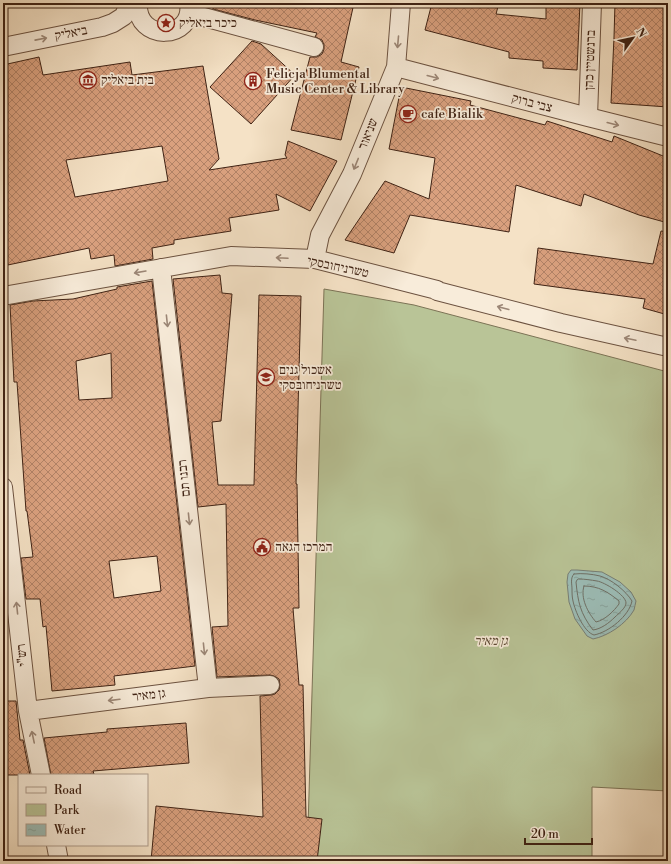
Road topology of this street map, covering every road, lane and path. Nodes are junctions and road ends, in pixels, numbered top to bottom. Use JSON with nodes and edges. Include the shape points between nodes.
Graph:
{"nodes":[{"id":1,"x":401,"y":3,"type":"edge"},
{"id":2,"x":592,"y":3,"type":"edge"},
{"id":3,"x":133,"y":4,"type":"edge"},
{"id":4,"x":189,"y":8,"type":"edge"},
{"id":5,"x":3,"y":47,"type":"edge"},
{"id":6,"x":314,"y":47,"type":"dead end"},
{"id":7,"x":396,"y":67,"type":"junction"},
{"id":8,"x":588,"y":118,"type":"junction"},
{"id":9,"x":668,"y":137,"type":"edge"},
{"id":10,"x":315,"y":260,"type":"junction"},
{"id":11,"x":161,"y":268,"type":"junction"},
{"id":12,"x":3,"y":296,"type":"edge"},
{"id":13,"x":668,"y":347,"type":"edge"},
{"id":14,"x":3,"y":487,"type":"edge"},
{"id":15,"x":270,"y":685,"type":"dead end"},
{"id":16,"x":208,"y":688,"type":"junction"},
{"id":17,"x":28,"y":711,"type":"junction"},
{"id":18,"x":41,"y":774,"type":"edge"},
{"id":19,"x":56,"y":846,"type":"edge"},
{"id":20,"x":59,"y":861,"type":"edge"}],
"edges":[{"from":1,"to":7,"type":"street","name":"שניאור","one_way":true},
{"from":2,"to":8,"type":"street","name":"ברנשטיין כהן"},
{"from":3,"to":4,"type":"street","name":"ביאליק","via":[[142,20],[153,30],[160,32],[168,32],[182,26]]},
{"from":5,"to":3,"type":"street","name":"ביאליק","one_way":true,"via":[[108,25],[124,16]]},
{"from":4,"to":6,"type":"street","name":"ביאליק"},
{"from":7,"to":8,"type":"street","name":"צבי ברוק","one_way":true},
{"from":7,"to":10,"type":"street","name":"שניאור","one_way":true,"via":[[352,174],[320,235]]},
{"from":8,"to":9,"type":"street","name":"צבי ברוק","one_way":true},
{"from":10,"to":11,"type":"street","name":"טשרניחובסקי","one_way":true,"via":[[231,256]]},
{"from":13,"to":10,"type":"street","name":"טשרניחובסקי","one_way":true,"via":[[561,323]]},
{"from":11,"to":12,"type":"street","name":"טשרניחובסקי","one_way":true},
{"from":11,"to":16,"type":"street","name":"רבנו תם","one_way":true},
{"from":17,"to":14,"type":"street","name":"רש\"י","one_way":true},
{"from":15,"to":16,"type":"street","name":"גן מאיר"},
{"from":16,"to":17,"type":"street","name":"גן מאיר","one_way":true},
{"from":18,"to":17,"type":"street","name":"רש\"י","one_way":true},
{"from":19,"to":20,"type":"street"}]}
